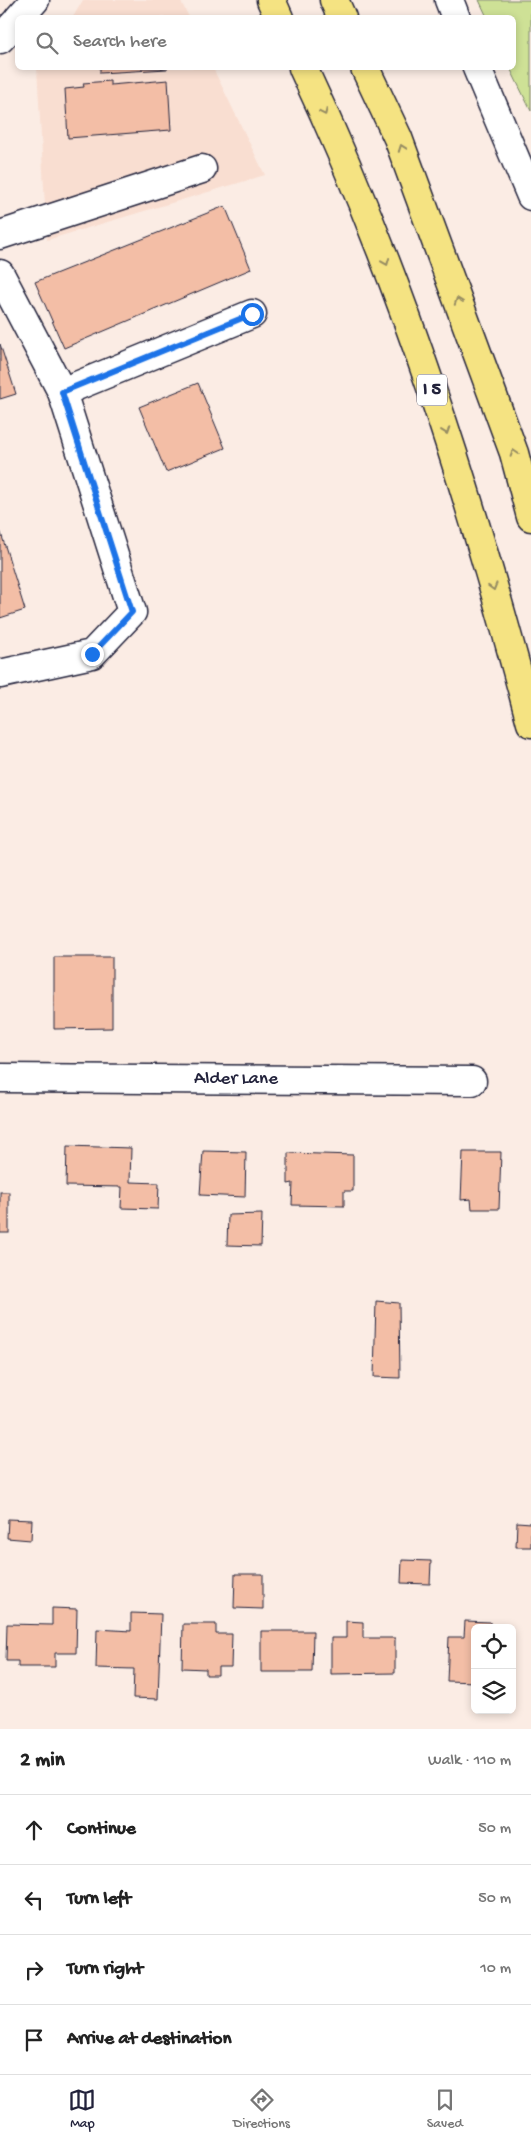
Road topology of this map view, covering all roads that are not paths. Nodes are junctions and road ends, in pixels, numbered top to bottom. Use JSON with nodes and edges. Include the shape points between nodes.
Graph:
{"nodes":[{"id":1,"x":35,"y":0,"type":"edge"},
{"id":2,"x":271,"y":0,"type":"edge"},
{"id":3,"x":334,"y":0,"type":"edge"},
{"id":4,"x":449,"y":0,"type":"edge"},
{"id":5,"x":22,"y":15,"type":"edge"},
{"id":6,"x":278,"y":15,"type":"edge"},
{"id":7,"x":341,"y":15,"type":"edge"},
{"id":8,"x":455,"y":15,"type":"edge"},
{"id":9,"x":15,"y":22,"type":"edge"},
{"id":10,"x":0,"y":39,"type":"edge"},
{"id":11,"x":304,"y":70,"type":"edge"},
{"id":12,"x":366,"y":70,"type":"edge"},
{"id":13,"x":478,"y":70,"type":"edge"},
{"id":14,"x":202,"y":169,"type":"dead end"},
{"id":15,"x":531,"y":196,"type":"edge"},
{"id":16,"x":0,"y":235,"type":"edge"},
{"id":17,"x":0,"y":274,"type":"edge"},
{"id":18,"x":252,"y":314,"type":"dead end"},
{"id":19,"x":62,"y":392,"type":"junction"},
{"id":20,"x":531,"y":517,"type":"edge"},
{"id":21,"x":0,"y":674,"type":"edge"},
{"id":22,"x":531,"y":723,"type":"edge"},
{"id":23,"x":0,"y":1078,"type":"edge"},
{"id":24,"x":472,"y":1081,"type":"dead end"}],
"edges":[{"from":1,"to":5,"type":"street"},
{"from":2,"to":6,"type":"highway"},
{"from":3,"to":7,"type":"highway"},
{"from":4,"to":8,"type":"street"},
{"from":9,"to":10,"type":"street"},
{"from":11,"to":22,"type":"highway","number":"I 5","one_way":true,"via":[[338,143],[400,298],[455,459]]},
{"from":20,"to":12,"type":"highway","one_way":true,"via":[[514,453],[402,147]]},
{"from":13,"to":15,"type":"street"},
{"from":14,"to":16,"type":"street"},
{"from":17,"to":19,"type":"street"},
{"from":18,"to":19,"type":"street"},
{"from":19,"to":21,"type":"street","via":[[132,612],[92,654]]},
{"from":23,"to":24,"type":"street","name":"Alder Lane"}]}
